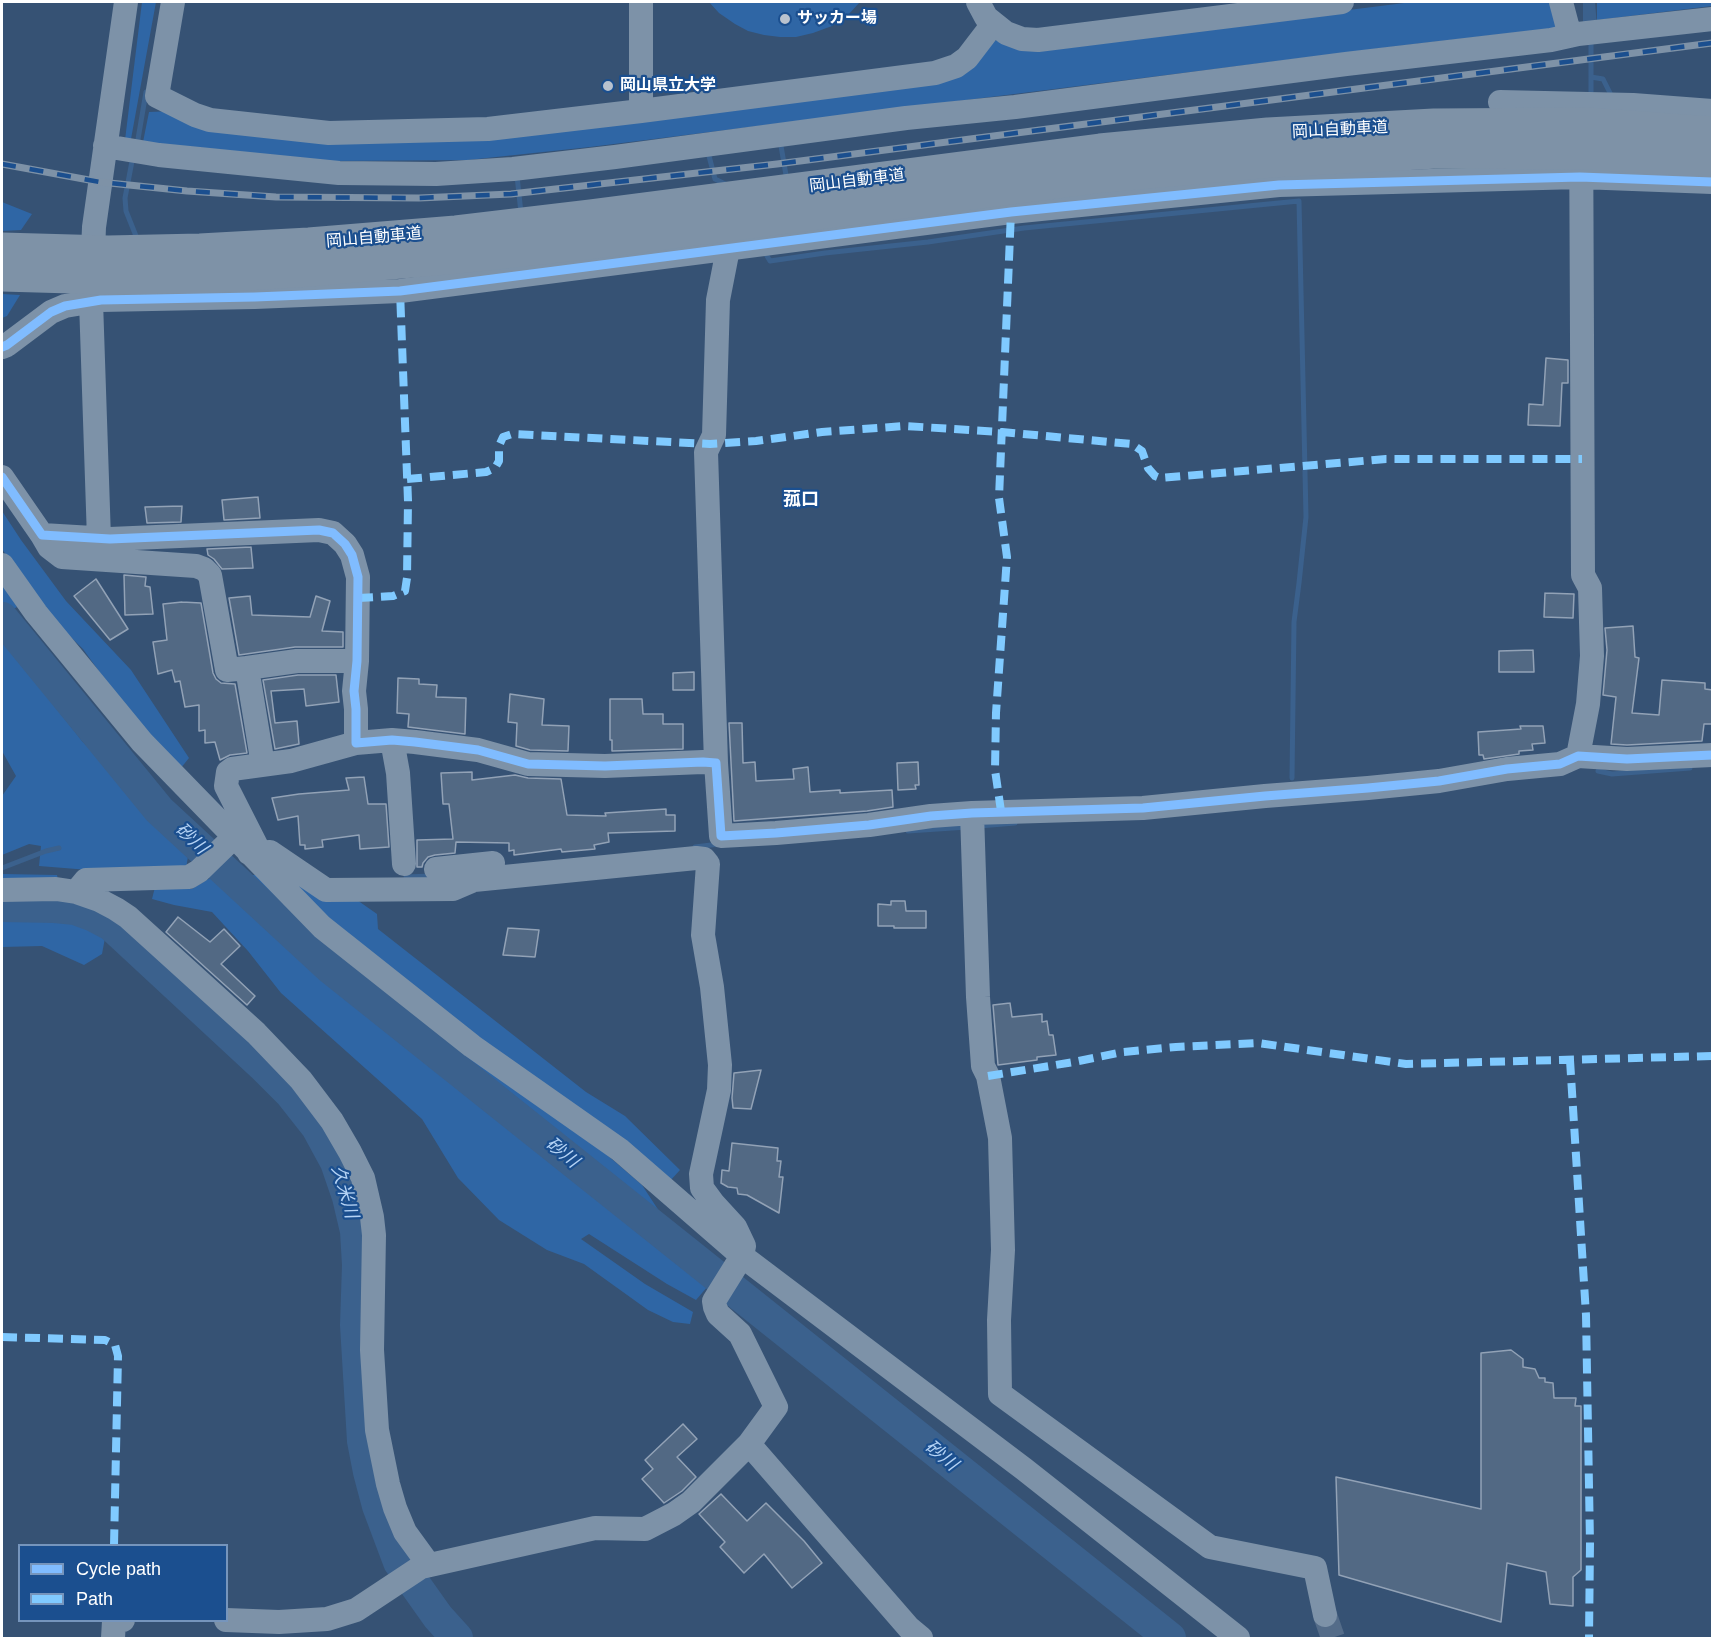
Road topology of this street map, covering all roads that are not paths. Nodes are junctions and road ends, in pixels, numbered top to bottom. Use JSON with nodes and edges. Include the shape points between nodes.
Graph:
{"nodes":[{"id":1,"x":126,"y":2,"type":"edge"},
{"id":2,"x":173,"y":2,"type":"edge"},
{"id":3,"x":641,"y":2,"type":"edge"},
{"id":4,"x":978,"y":2,"type":"edge"},
{"id":5,"x":1342,"y":2,"type":"edge"},
{"id":6,"x":1713,"y":20,"type":"edge"},
{"id":7,"x":993,"y":24,"type":"junction"},
{"id":8,"x":1574,"y":26,"type":"edge"},
{"id":9,"x":1500,"y":102,"type":"dead end"},
{"id":10,"x":1590,"y":104,"type":"junction"},
{"id":11,"x":641,"y":111,"type":"junction"},
{"id":12,"x":1713,"y":111,"type":"edge"},
{"id":13,"x":1713,"y":133,"type":"edge"},
{"id":14,"x":124,"y":149,"type":"junction"},
{"id":15,"x":1713,"y":161,"type":"edge"},
{"id":16,"x":1590,"y":177,"type":"junction"},
{"id":17,"x":1713,"y":182,"type":"edge"},
{"id":18,"x":728,"y":249,"type":"junction"},
{"id":19,"x":15,"y":263,"type":"edge"},
{"id":20,"x":91,"y":301,"type":"junction"},
{"id":21,"x":2,"y":347,"type":"edge"},
{"id":22,"x":2,"y":477,"type":"edge"},
{"id":23,"x":42,"y":535,"type":"junction"},
{"id":24,"x":99,"y":539,"type":"junction"},
{"id":25,"x":2,"y":565,"type":"edge"},
{"id":26,"x":357,"y":661,"type":"junction"},
{"id":27,"x":247,"y":668,"type":"junction"},
{"id":28,"x":392,"y":740,"type":"junction"},
{"id":29,"x":356,"y":743,"type":"junction"},
{"id":30,"x":1713,"y":755,"type":"edge"},
{"id":31,"x":1578,"y":756,"type":"junction"},
{"id":32,"x":716,"y":763,"type":"junction"},
{"id":33,"x":263,"y":765,"type":"junction"},
{"id":34,"x":973,"y":822,"type":"junction"},
{"id":35,"x":243,"y":846,"type":"junction"},
{"id":36,"x":707,"y":846,"type":"junction"},
{"id":37,"x":404,"y":864,"type":"dead end"},
{"id":38,"x":436,"y":869,"type":"dead end"},
{"id":39,"x":2,"y":890,"type":"edge"},
{"id":40,"x":76,"y":892,"type":"junction"},
{"id":41,"x":738,"y":1263,"type":"junction"},
{"id":42,"x":749,"y":1444,"type":"junction"},
{"id":43,"x":425,"y":1566,"type":"junction"},
{"id":44,"x":1325,"y":1615,"type":"tunnel mouth"},
{"id":45,"x":228,"y":1620,"type":"edge"},
{"id":46,"x":114,"y":1622,"type":"edge"},
{"id":47,"x":113,"y":1638,"type":"edge"},
{"id":48,"x":921,"y":1638,"type":"edge"},
{"id":49,"x":1238,"y":1638,"type":"edge"}],
"edges":[{"from":1,"to":14,"type":"street"},
{"from":2,"to":11,"type":"street","via":[[157,96],[210,120],[329,134],[488,129]]},
{"from":3,"to":11,"type":"street"},
{"from":4,"to":7,"type":"street"},
{"from":5,"to":7,"type":"street","via":[[1038,40],[1022,39]]},
{"from":6,"to":8,"type":"street"},
{"from":7,"to":11,"type":"street","via":[[967,58],[935,72]]},
{"from":8,"to":14,"type":"street","via":[[1551,40],[517,169],[436,174],[339,173]]},
{"from":9,"to":10,"type":"street"},
{"from":10,"to":12,"type":"street"},
{"from":10,"to":16,"type":"street"},
{"from":13,"to":19,"type":"highway","name":"岡山自動車道","via":[[1587,124],[1434,125],[1268,134],[1100,150],[456,232],[309,244],[108,252]]},
{"from":14,"to":20,"type":"street","via":[[94,227]]},
{"from":15,"to":19,"type":"highway","name":"岡山自動車道","via":[[1587,153],[1437,152],[1271,161],[1104,176],[595,242],[310,270],[200,277]]},
{"from":16,"to":17,"type":"street"},
{"from":16,"to":18,"type":"street","via":[[1279,184],[1011,212]]},
{"from":16,"to":31,"type":"street","via":[[1583,575],[1590,588],[1592,656]]},
{"from":18,"to":20,"type":"street","via":[[400,291]]},
{"from":18,"to":32,"type":"street","via":[[718,300],[714,435],[706,452]]},
{"from":20,"to":21,"type":"street","via":[[51,312]]},
{"from":20,"to":24,"type":"street"},
{"from":22,"to":23,"type":"street"},
{"from":23,"to":24,"type":"street"},
{"from":23,"to":27,"type":"street","via":[[49,548],[62,557],[204,569],[210,575],[227,670]]},
{"from":24,"to":26,"type":"street","via":[[319,530],[333,533],[352,555],[358,577]]},
{"from":25,"to":35,"type":"street","via":[[36,613],[142,742]]},
{"from":26,"to":27,"type":"street","via":[[297,661]]},
{"from":26,"to":29,"type":"street"},
{"from":27,"to":33,"type":"street"},
{"from":28,"to":29,"type":"street"},
{"from":28,"to":32,"type":"street","via":[[478,750],[528,764]]},
{"from":28,"to":37,"type":"street"},
{"from":29,"to":33,"type":"street"},
{"from":30,"to":31,"type":"street","via":[[1627,759]]},
{"from":31,"to":34,"type":"street","via":[[1560,764],[1439,781]]},
{"from":32,"to":36,"type":"street"},
{"from":33,"to":35,"type":"street","via":[[228,772],[225,786]]},
{"from":34,"to":36,"type":"street","via":[[931,816],[776,833]]},
{"from":34,"to":44,"type":"street","via":[[983,1066],[1000,1138],[1000,1394],[1210,1547],[1315,1568]]},
{"from":35,"to":36,"type":"street","via":[[270,852],[326,890],[453,889],[474,880],[696,858]]},
{"from":35,"to":40,"type":"street","via":[[189,877],[86,880]]},
{"from":35,"to":41,"type":"street","via":[[322,927],[472,1046],[620,1150]]},
{"from":36,"to":38,"type":"street"},
{"from":36,"to":41,"type":"street","via":[[703,935],[720,1065],[701,1173],[702,1188],[735,1227],[744,1246]]},
{"from":39,"to":40,"type":"street"},
{"from":40,"to":43,"type":"street","via":[[128,917],[256,1033],[301,1080],[350,1152],[363,1178],[374,1235],[372,1350],[377,1430],[395,1508]]},
{"from":41,"to":42,"type":"street","via":[[714,1301],[718,1314],[740,1334],[776,1407]]},
{"from":41,"to":49,"type":"street","via":[[1024,1469]]},
{"from":42,"to":43,"type":"street","via":[[691,1502],[645,1529],[595,1528]]},
{"from":42,"to":48,"type":"street"},
{"from":43,"to":45,"type":"street","via":[[356,1610],[327,1618]]},
{"from":46,"to":47,"type":"street"}]}
